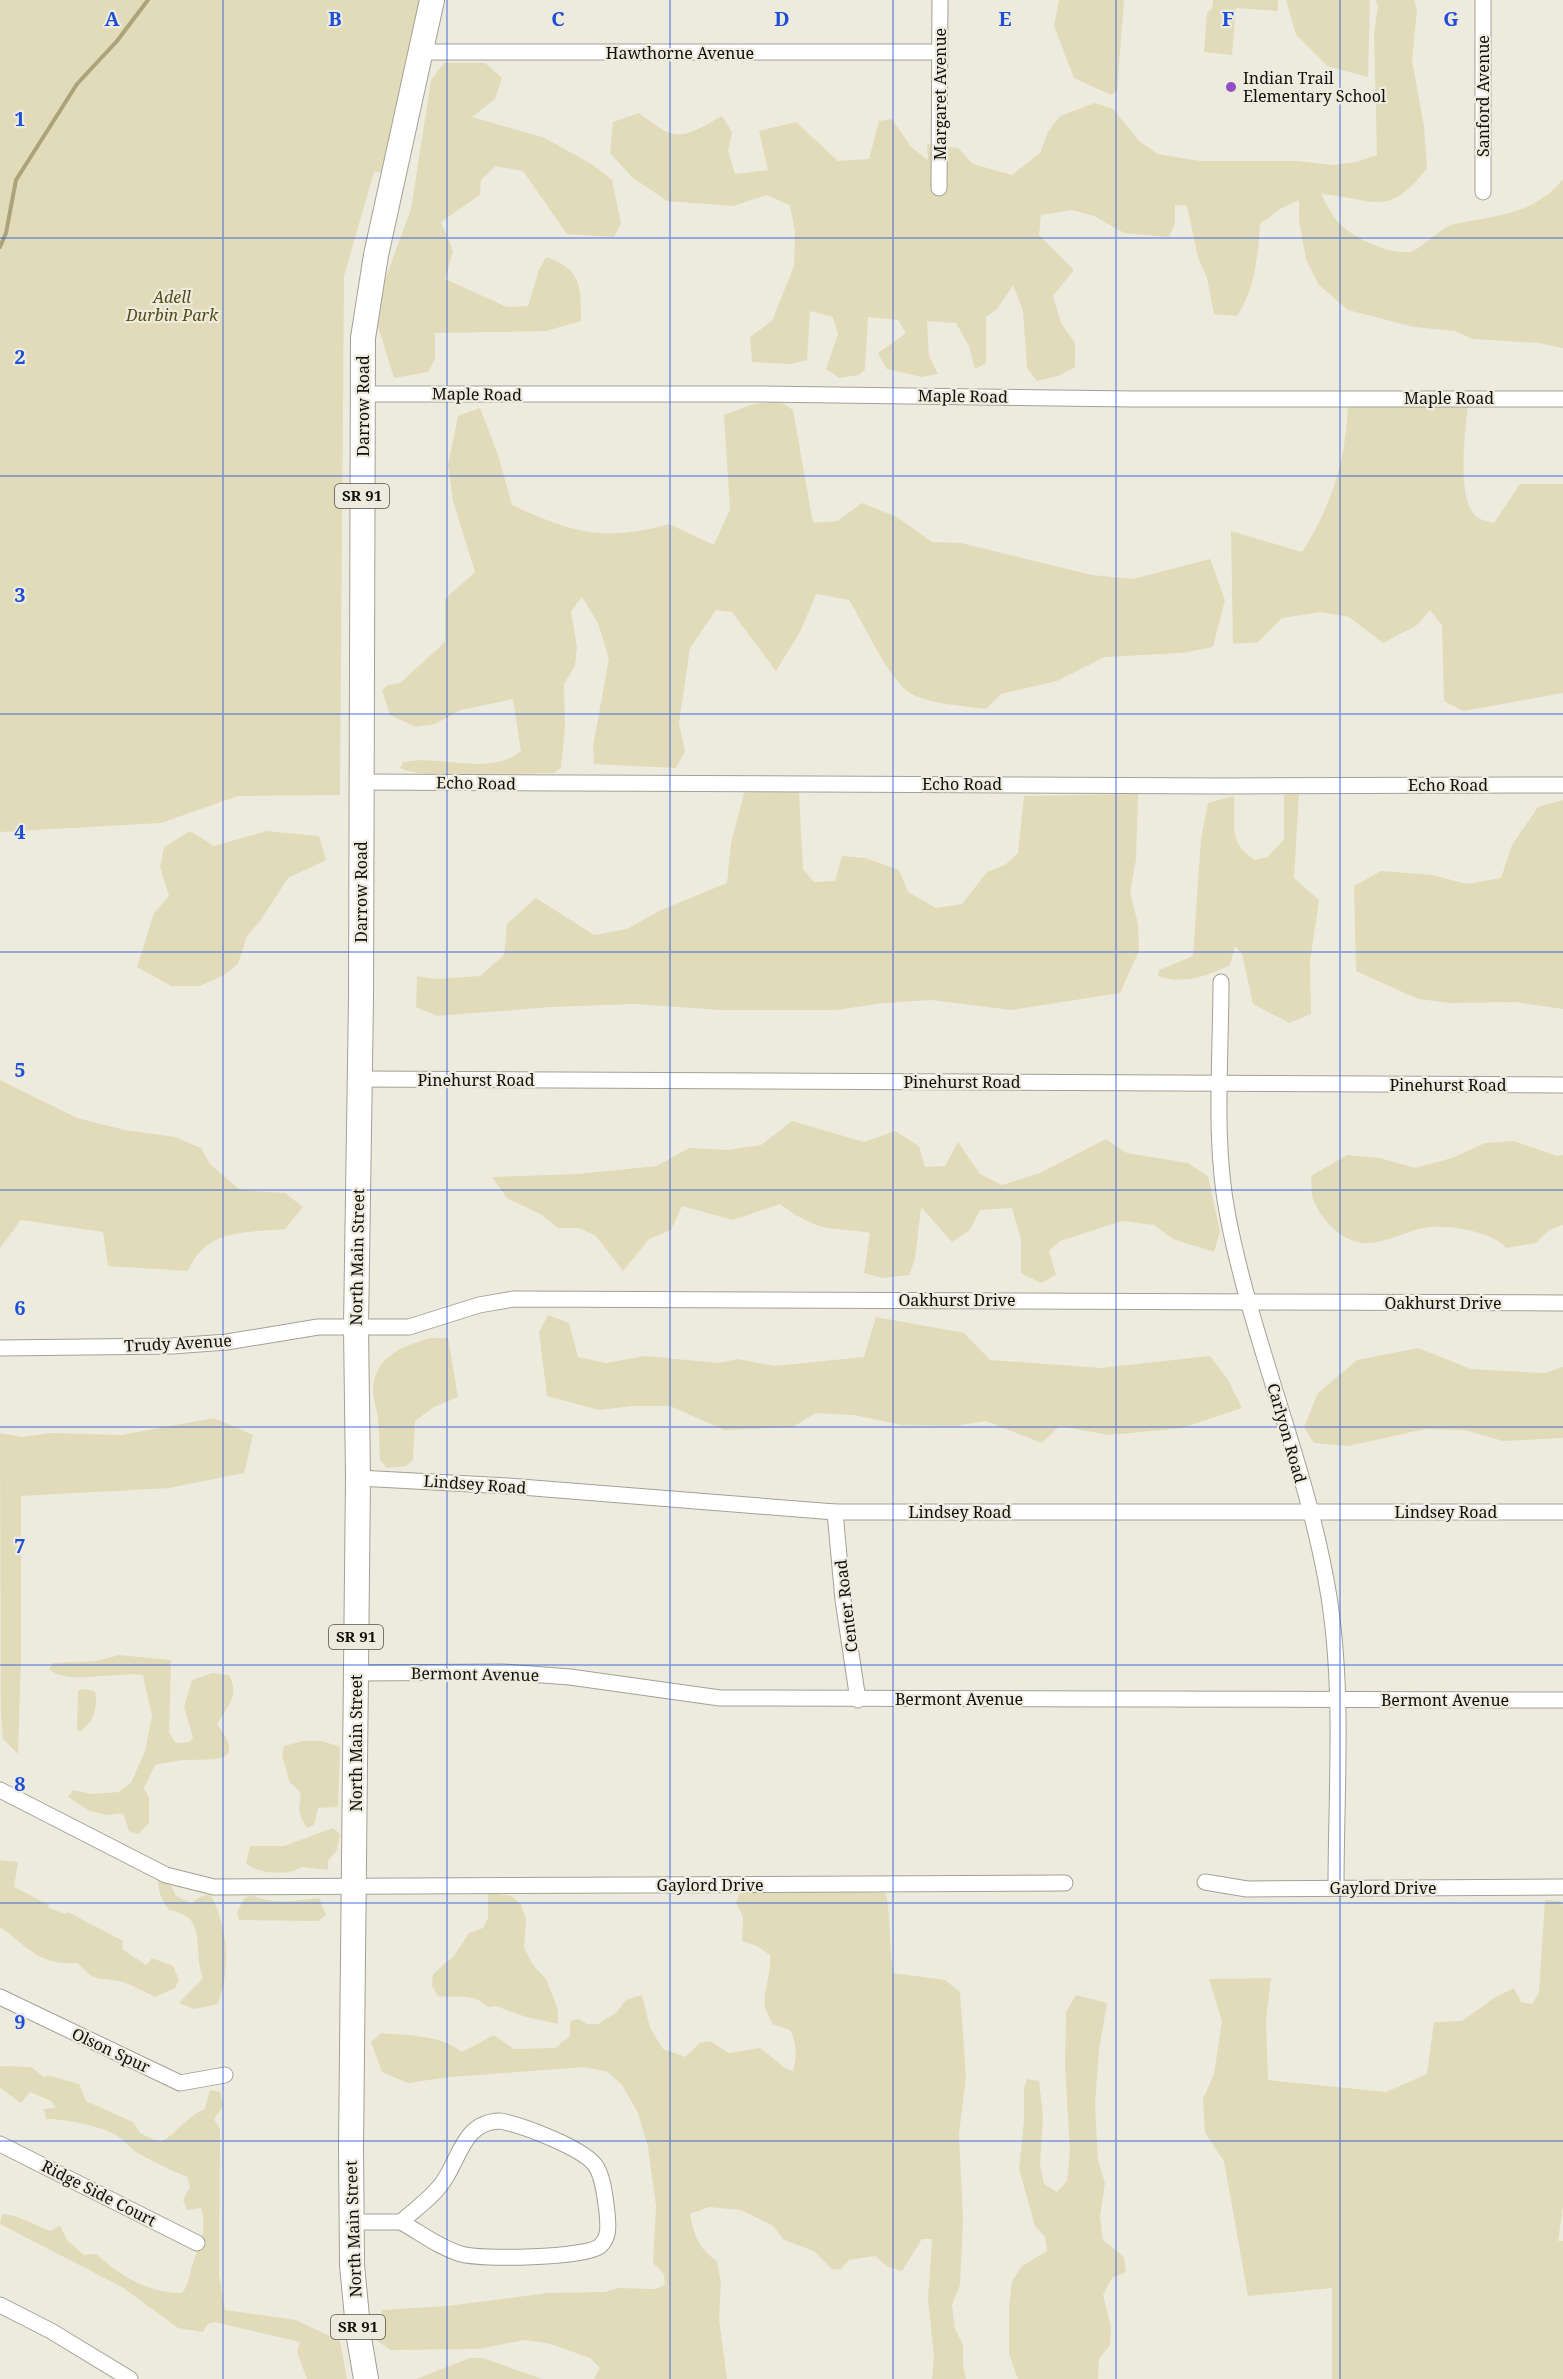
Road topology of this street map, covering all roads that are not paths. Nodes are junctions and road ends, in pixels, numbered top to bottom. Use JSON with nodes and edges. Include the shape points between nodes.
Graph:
{"nodes":[{"id":1,"x":432,"y":0,"type":"edge"},
{"id":2,"x":940,"y":0,"type":"edge"},
{"id":3,"x":1483,"y":0,"type":"edge"},
{"id":4,"x":422,"y":52,"type":"junction"},
{"id":5,"x":939,"y":52,"type":"junction"},
{"id":6,"x":939,"y":188,"type":"dead end"},
{"id":7,"x":1483,"y":192,"type":"dead end"},
{"id":8,"x":363,"y":394,"type":"junction"},
{"id":9,"x":1563,"y":399,"type":"edge"},
{"id":10,"x":361,"y":782,"type":"junction"},
{"id":11,"x":1563,"y":785,"type":"edge"},
{"id":12,"x":1221,"y":982,"type":"dead end"},
{"id":13,"x":361,"y":999,"type":"joint"},
{"id":14,"x":360,"y":1079,"type":"junction"},
{"id":15,"x":1221,"y":1083,"type":"junction"},
{"id":16,"x":1563,"y":1085,"type":"edge"},
{"id":17,"x":1247,"y":1301,"type":"junction"},
{"id":18,"x":1563,"y":1304,"type":"edge"},
{"id":19,"x":356,"y":1327,"type":"junction"},
{"id":20,"x":0,"y":1348,"type":"edge"},
{"id":21,"x":358,"y":1478,"type":"junction"},
{"id":22,"x":1308,"y":1511,"type":"junction"},
{"id":23,"x":835,"y":1512,"type":"junction"},
{"id":24,"x":1563,"y":1512,"type":"edge"},
{"id":25,"x":357,"y":1673,"type":"junction"},
{"id":26,"x":858,"y":1700,"type":"junction"},
{"id":27,"x":1563,"y":1700,"type":"edge"},
{"id":28,"x":1337,"y":1701,"type":"junction"},
{"id":29,"x":0,"y":1790,"type":"edge"},
{"id":30,"x":1204,"y":1882,"type":"dead end"},
{"id":31,"x":1065,"y":1884,"type":"dead end"},
{"id":32,"x":355,"y":1887,"type":"junction"},
{"id":33,"x":1336,"y":1887,"type":"junction"},
{"id":34,"x":1563,"y":1887,"type":"edge"},
{"id":35,"x":0,"y":1997,"type":"edge"},
{"id":36,"x":225,"y":2074,"type":"dead end"},
{"id":37,"x":0,"y":2144,"type":"edge"},
{"id":38,"x":352,"y":2222,"type":"junction"},
{"id":39,"x":401,"y":2222,"type":"junction"},
{"id":40,"x":197,"y":2243,"type":"dead end"},
{"id":41,"x":0,"y":2305,"type":"edge"},
{"id":42,"x":130,"y":2379,"type":"edge"},
{"id":43,"x":366,"y":2379,"type":"edge"}],
"edges":[{"from":1,"to":4,"type":"main road","name":"Darrow Road","number":"SR 91"},
{"from":2,"to":5,"type":"street","name":"Margaret Avenue"},
{"from":3,"to":7,"type":"street","name":"Sanford Avenue"},
{"from":4,"to":5,"type":"street","name":"Hawthorne Avenue"},
{"from":4,"to":8,"type":"main road","name":"Darrow Road","number":"SR 91","via":[[369,288],[363,338]]},
{"from":5,"to":6,"type":"street","name":"Margaret Avenue"},
{"from":8,"to":9,"type":"street","name":"Maple Road"},
{"from":8,"to":10,"type":"main road","name":"Darrow Road","number":"SR 91"},
{"from":10,"to":11,"type":"street","name":"Echo Road"},
{"from":10,"to":13,"type":"main road","name":"Darrow Road","number":"SR 91"},
{"from":12,"to":15,"type":"street","name":"Carlyon Road"},
{"from":13,"to":14,"type":"main road","name":"North Main Street","number":"SR 91"},
{"from":14,"to":15,"type":"street","name":"Pinehurst Road"},
{"from":14,"to":19,"type":"main road","name":"North Main Street","number":"SR 91"},
{"from":15,"to":16,"type":"street","name":"Pinehurst Road"},
{"from":15,"to":17,"type":"street","name":"Carlyon Road","via":[[1223,1184]]},
{"from":17,"to":18,"type":"street","name":"Oakhurst Drive"},
{"from":17,"to":19,"type":"street","name":"Oakhurst Drive","via":[[513,1299],[479,1305],[410,1327]]},
{"from":17,"to":22,"type":"street","name":"Carlyon Road"},
{"from":19,"to":20,"type":"street","name":"Trudy Avenue","via":[[292,1330],[199,1345]]},
{"from":19,"to":21,"type":"main road","name":"North Main Street","number":"SR 91"},
{"from":21,"to":23,"type":"street","name":"Lindsey Road"},
{"from":21,"to":25,"type":"main road","name":"North Main Street","number":"SR 91"},
{"from":22,"to":23,"type":"street","name":"Lindsey Road"},
{"from":22,"to":24,"type":"street","name":"Lindsey Road"},
{"from":22,"to":28,"type":"street","name":"Carlyon Road","via":[[1329,1599]]},
{"from":23,"to":26,"type":"street","name":"Center Road"},
{"from":25,"to":26,"type":"street","name":"Bermont Avenue","via":[[503,1672],[570,1677],[720,1698]]},
{"from":25,"to":32,"type":"main road","name":"North Main Street","number":"SR 91"},
{"from":26,"to":28,"type":"street","name":"Bermont Avenue"},
{"from":27,"to":28,"type":"street","name":"Bermont Avenue"},
{"from":28,"to":33,"type":"street","name":"Carlyon Road"},
{"from":29,"to":32,"type":"street","name":"Gaylord Drive","via":[[166,1875],[241,1889]]},
{"from":30,"to":33,"type":"street","name":"Gaylord Drive","via":[[1247,1889]]},
{"from":31,"to":32,"type":"street","name":"Gaylord Drive"},
{"from":32,"to":38,"type":"main road","name":"North Main Street","number":"SR 91"},
{"from":33,"to":34,"type":"street","name":"Gaylord Drive"},
{"from":35,"to":36,"type":"street","name":"Olson Spur","via":[[180,2083]]},
{"from":37,"to":40,"type":"street","name":"Ridge Side Court"},
{"from":38,"to":39,"type":"street"},
{"from":38,"to":43,"type":"main road","name":"North Main Street","number":"SR 91","via":[[354,2286]]},
{"from":39,"to":39,"type":"street","via":[[439,2188],[463,2143],[476,2128],[500,2121],[577,2151],[593,2162],[600,2176],[608,2231],[598,2248],[588,2253],[488,2257],[462,2255]]},
{"from":41,"to":42,"type":"street"}]}
